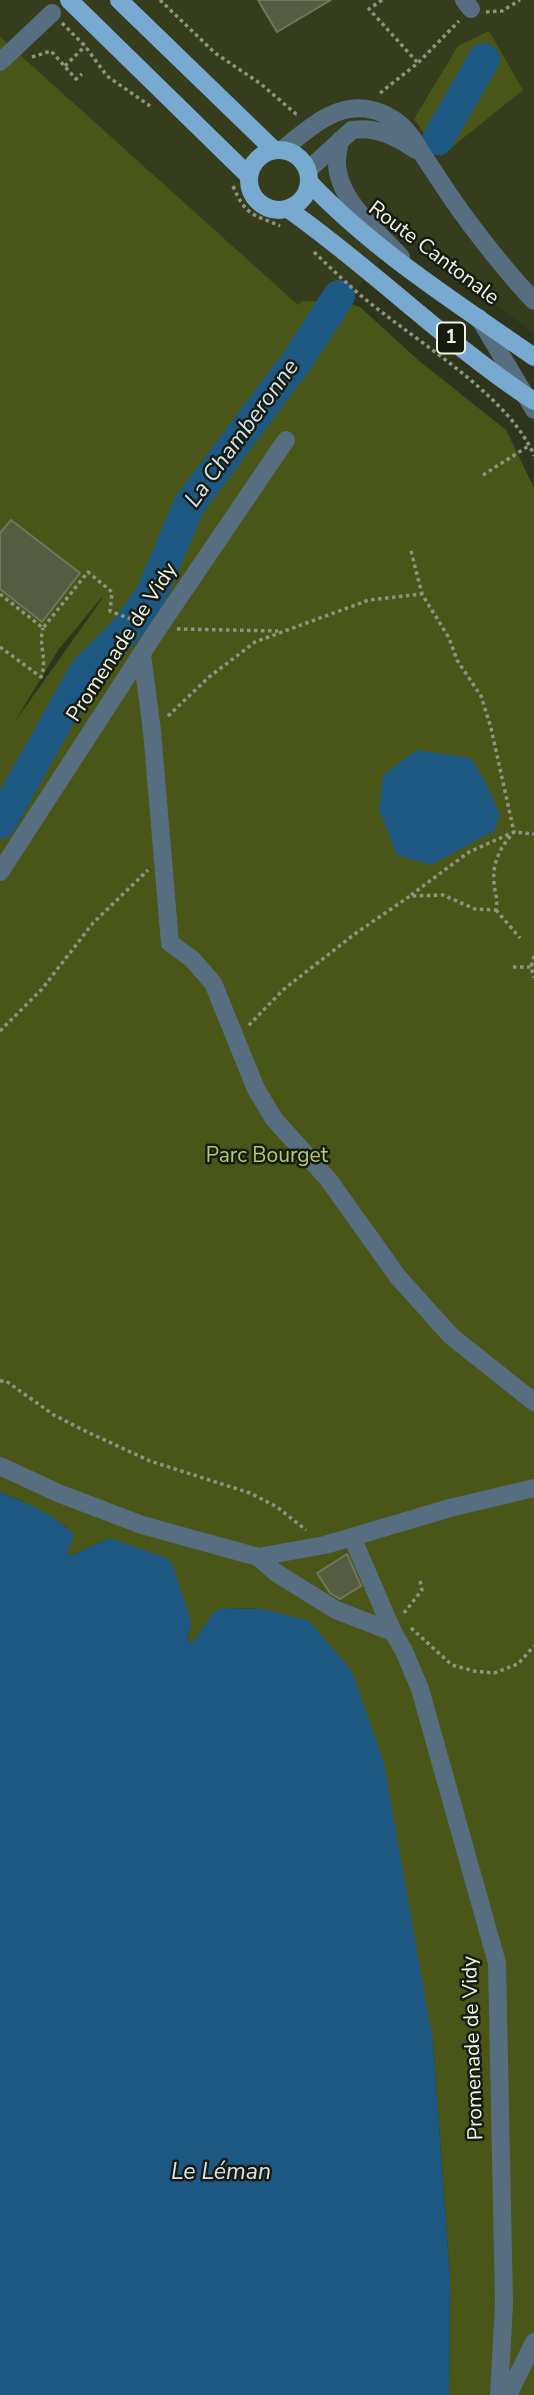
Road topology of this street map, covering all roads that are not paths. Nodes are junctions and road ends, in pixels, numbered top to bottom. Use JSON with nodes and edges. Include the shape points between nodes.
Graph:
{"nodes":[{"id":1,"x":69,"y":0,"type":"edge"},
{"id":2,"x":119,"y":0,"type":"edge"},
{"id":3,"x":52,"y":13,"type":"dead end"},
{"id":4,"x":0,"y":62,"type":"edge"},
{"id":5,"x":340,"y":140,"type":"junction"},
{"id":6,"x":278,"y":150,"type":"junction"},
{"id":7,"x":423,"y":155,"type":"junction"},
{"id":8,"x":249,"y":176,"type":"junction"},
{"id":9,"x":308,"y":176,"type":"junction"},
{"id":10,"x":288,"y":209,"type":"junction"},
{"id":11,"x":415,"y":272,"type":"junction"},
{"id":12,"x":534,"y":301,"type":"edge"},
{"id":13,"x":479,"y":318,"type":"junction"},
{"id":14,"x":534,"y":357,"type":"edge"},
{"id":15,"x":531,"y":402,"type":"edge"},
{"id":16,"x":286,"y":440,"type":"dead end"},
{"id":17,"x":142,"y":655,"type":"junction"},
{"id":18,"x":0,"y":872,"type":"edge"},
{"id":19,"x":534,"y":1402,"type":"edge"},
{"id":20,"x":0,"y":1465,"type":"edge"},
{"id":21,"x":534,"y":1488,"type":"edge"},
{"id":22,"x":352,"y":1537,"type":"junction"},
{"id":23,"x":258,"y":1557,"type":"junction"},
{"id":24,"x":396,"y":1625,"type":"junction"},
{"id":25,"x":534,"y":2342,"type":"edge"},
{"id":26,"x":499,"y":2395,"type":"edge"},
{"id":27,"x":508,"y":2395,"type":"edge"}],
"edges":[{"from":1,"to":8,"type":"main road"},
{"from":2,"to":6,"type":"main road"},
{"from":3,"to":4,"type":"street"},
{"from":5,"to":7,"type":"street","via":[[352,130],[376,130]]},
{"from":5,"to":9,"type":"street"},
{"from":5,"to":11,"type":"street","via":[[341,184],[362,215]]},
{"from":6,"to":7,"type":"street","via":[[317,121],[356,108],[373,110],[403,126]]},
{"from":6,"to":8,"type":"main road","via":[[254,162]]},
{"from":6,"to":9,"type":"main road","via":[[302,160]]},
{"from":7,"to":12,"type":"street","via":[[477,234]]},
{"from":8,"to":10,"type":"main road","via":[[249,186],[260,203]]},
{"from":9,"to":10,"type":"main road","via":[[306,194]]},
{"from":9,"to":11,"type":"main road","name":"Route Cantonale","number":"1","via":[[333,208]]},
{"from":10,"to":15,"type":"main road","number":"1"},
{"from":11,"to":13,"type":"main road","name":"Route Cantonale","number":"1"},
{"from":13,"to":14,"type":"main road","name":"Route Cantonale","number":"1"},
{"from":13,"to":15,"type":"street"},
{"from":16,"to":17,"type":"street","name":"Promenade de Vidy"},
{"from":17,"to":18,"type":"street","name":"Promenade de Vidy"},
{"from":17,"to":19,"type":"street","via":[[170,943],[213,983],[256,1088],[274,1119],[328,1179],[398,1277],[451,1336]]},
{"from":20,"to":23,"type":"street","via":[[142,1525]]},
{"from":21,"to":22,"type":"street"},
{"from":22,"to":23,"type":"street"},
{"from":22,"to":24,"type":"street","name":"Promenade de Vidy"},
{"from":23,"to":24,"type":"street","via":[[336,1610]]},
{"from":24,"to":26,"type":"street","name":"Promenade de Vidy","via":[[420,1689],[498,1963],[504,2304]]},
{"from":25,"to":27,"type":"street"}]}
